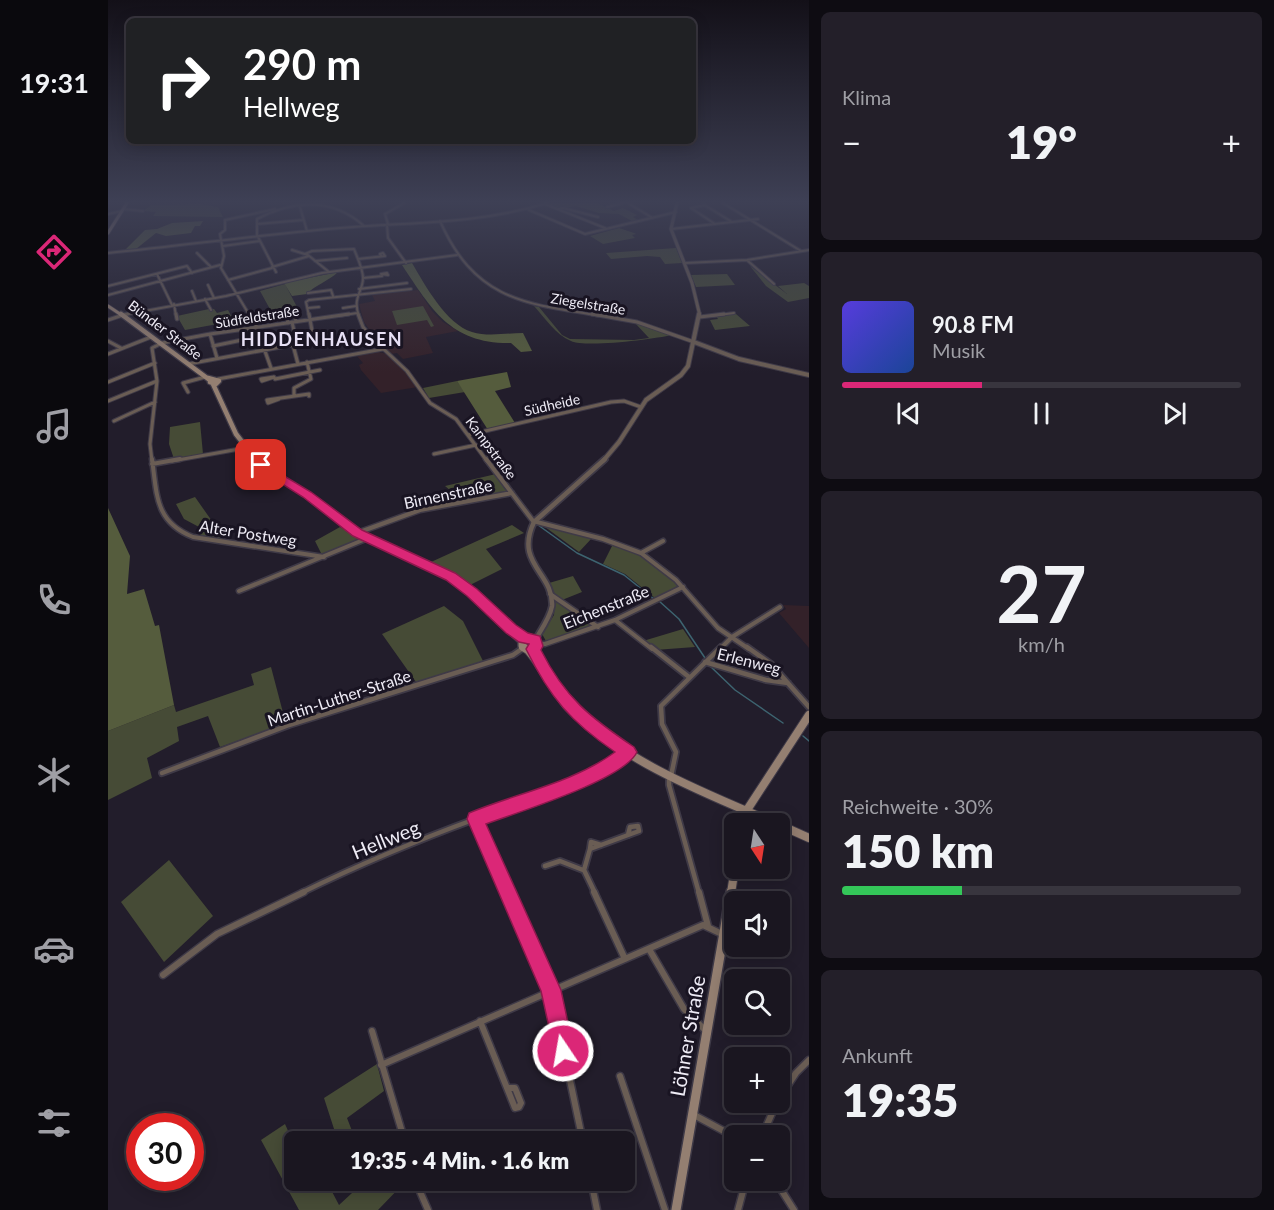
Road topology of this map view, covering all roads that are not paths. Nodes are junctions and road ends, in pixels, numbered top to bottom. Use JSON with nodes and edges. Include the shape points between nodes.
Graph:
{"nodes":[{"id":1,"x":203,"y":259,"type":"edge"},
{"id":2,"x":222,"y":259,"type":"edge"},
{"id":3,"x":269,"y":259,"type":"edge"},
{"id":4,"x":297,"y":259,"type":"edge"},
{"id":5,"x":331,"y":259,"type":"edge"},
{"id":6,"x":358,"y":259,"type":"edge"},
{"id":7,"x":403,"y":259,"type":"edge"},
{"id":8,"x":429,"y":259,"type":"edge"},
{"id":9,"x":461,"y":259,"type":"edge"},
{"id":10,"x":684,"y":259,"type":"edge"},
{"id":11,"x":751,"y":259,"type":"edge"},
{"id":12,"x":747,"y":260,"type":"junction"},
{"id":13,"x":315,"y":261,"type":"joint"},
{"id":14,"x":406,"y":263,"type":"junction"},
{"id":15,"x":685,"y":263,"type":"junction"},
{"id":16,"x":220,"y":265,"type":"junction"},
{"id":17,"x":211,"y":267,"type":"junction"},
{"id":18,"x":272,"y":267,"type":"junction"},
{"id":19,"x":362,"y":269,"type":"junction"},
{"id":20,"x":276,"y":272,"type":"dead end"},
{"id":21,"x":329,"y":272,"type":"junction"},
{"id":22,"x":192,"y":273,"type":"junction"},
{"id":23,"x":157,"y":274,"type":"junction"},
{"id":24,"x":382,"y":276,"type":"dead end"},
{"id":25,"x":363,"y":278,"type":"junction"},
{"id":26,"x":228,"y":280,"type":"junction"},
{"id":27,"x":160,"y":281,"type":"junction"},
{"id":28,"x":125,"y":282,"type":"junction"},
{"id":29,"x":407,"y":283,"type":"dead end"},
{"id":30,"x":774,"y":284,"type":"dead end"},
{"id":31,"x":207,"y":285,"type":"dead end"},
{"id":32,"x":108,"y":286,"type":"edge"},
{"id":33,"x":129,"y":289,"type":"junction"},
{"id":34,"x":359,"y":289,"type":"junction"},
{"id":35,"x":411,"y":289,"type":"dead end"},
{"id":36,"x":192,"y":291,"type":"dead end"},
{"id":37,"x":237,"y":293,"type":"junction"},
{"id":38,"x":308,"y":293,"type":"dead end"},
{"id":39,"x":357,"y":294,"type":"junction"},
{"id":40,"x":108,"y":295,"type":"edge"},
{"id":41,"x":333,"y":296,"type":"junction"},
{"id":42,"x":323,"y":297,"type":"junction"},
{"id":43,"x":214,"y":298,"type":"junction"},
{"id":44,"x":205,"y":299,"type":"junction"},
{"id":45,"x":196,"y":301,"type":"junction"},
{"id":46,"x":173,"y":305,"type":"junction"},
{"id":47,"x":325,"y":305,"type":"dead end"},
{"id":48,"x":108,"y":306,"type":"edge"},
{"id":49,"x":356,"y":306,"type":"junction"},
{"id":50,"x":319,"y":307,"type":"dead end"},
{"id":51,"x":308,"y":308,"type":"junction"},
{"id":52,"x":343,"y":308,"type":"dead end"},
{"id":53,"x":210,"y":310,"type":"dead end"},
{"id":54,"x":357,"y":313,"type":"junction"},
{"id":55,"x":734,"y":313,"type":"dead end"},
{"id":56,"x":123,"y":315,"type":"junction"},
{"id":57,"x":700,"y":317,"type":"junction"},
{"id":58,"x":177,"y":319,"type":"dead end"},
{"id":59,"x":312,"y":319,"type":"junction"},
{"id":60,"x":108,"y":320,"type":"edge"},
{"id":61,"x":292,"y":322,"type":"junction"},
{"id":62,"x":256,"y":327,"type":"junction"},
{"id":63,"x":210,"y":334,"type":"junction"},
{"id":64,"x":328,"y":335,"type":"dead end"},
{"id":65,"x":151,"y":337,"type":"junction"},
{"id":66,"x":242,"y":340,"type":"dead end"},
{"id":67,"x":108,"y":341,"type":"edge"},
{"id":68,"x":694,"y":342,"type":"junction"},
{"id":69,"x":160,"y":344,"type":"junction"},
{"id":70,"x":293,"y":345,"type":"junction"},
{"id":71,"x":213,"y":346,"type":"junction"},
{"id":72,"x":122,"y":348,"type":"junction"},
{"id":73,"x":263,"y":349,"type":"junction"},
{"id":74,"x":383,"y":349,"type":"junction"},
{"id":75,"x":108,"y":354,"type":"edge"},
{"id":76,"x":217,"y":358,"type":"junction"},
{"id":77,"x":306,"y":362,"type":"junction"},
{"id":78,"x":155,"y":363,"type":"junction"},
{"id":79,"x":188,"y":364,"type":"junction"},
{"id":80,"x":298,"y":364,"type":"junction"},
{"id":81,"x":271,"y":368,"type":"junction"},
{"id":82,"x":320,"y":370,"type":"dead end"},
{"id":83,"x":309,"y":372,"type":"junction"},
{"id":84,"x":809,"y":375,"type":"edge"},
{"id":85,"x":206,"y":377,"type":"junction"},
{"id":86,"x":275,"y":379,"type":"dead end"},
{"id":87,"x":157,"y":381,"type":"junction"},
{"id":88,"x":215,"y":381,"type":"junction"},
{"id":89,"x":108,"y":382,"type":"edge"},
{"id":90,"x":188,"y":392,"type":"dead end"},
{"id":91,"x":300,"y":395,"type":"dead end"},
{"id":92,"x":294,"y":396,"type":"junction"},
{"id":93,"x":279,"y":399,"type":"dead end"},
{"id":94,"x":108,"y":401,"type":"edge"},
{"id":95,"x":155,"y":402,"type":"junction"},
{"id":96,"x":641,"y":407,"type":"junction"},
{"id":97,"x":114,"y":421,"type":"dead end"},
{"id":98,"x":468,"y":435,"type":"junction"},
{"id":99,"x":476,"y":446,"type":"junction"},
{"id":100,"x":245,"y":448,"type":"junction"},
{"id":101,"x":434,"y":454,"type":"dead end"},
{"id":102,"x":152,"y":464,"type":"junction"},
{"id":103,"x":512,"y":493,"type":"junction"},
{"id":104,"x":536,"y":520,"type":"junction"},
{"id":105,"x":357,"y":533,"type":"junction"},
{"id":106,"x":369,"y":539,"type":"junction"},
{"id":107,"x":663,"y":541,"type":"dead end"},
{"id":108,"x":641,"y":553,"type":"junction"},
{"id":109,"x":324,"y":557,"type":"junction"},
{"id":110,"x":683,"y":587,"type":"junction"},
{"id":111,"x":239,"y":591,"type":"dead end"},
{"id":112,"x":550,"y":593,"type":"junction"},
{"id":113,"x":780,"y":607,"type":"dead end"},
{"id":114,"x":615,"y":620,"type":"junction"},
{"id":115,"x":598,"y":627,"type":"junction"},
{"id":116,"x":732,"y":637,"type":"junction"},
{"id":117,"x":529,"y":643,"type":"junction"},
{"id":118,"x":705,"y":662,"type":"junction"},
{"id":119,"x":689,"y":677,"type":"junction"},
{"id":120,"x":788,"y":683,"type":"junction"},
{"id":121,"x":809,"y":708,"type":"edge"},
{"id":122,"x":809,"y":715,"type":"edge"},
{"id":123,"x":629,"y":752,"type":"junction"},
{"id":124,"x":162,"y":773,"type":"dead end"},
{"id":125,"x":670,"y":780,"type":"junction"},
{"id":126,"x":747,"y":810,"type":"junction"},
{"id":127,"x":746,"y":813,"type":"edge"},
{"id":128,"x":754,"y":813,"type":"edge"},
{"id":129,"x":476,"y":819,"type":"junction"},
{"id":130,"x":790,"y":829,"type":"edge"},
{"id":131,"x":628,"y":835,"type":"dead end"},
{"id":132,"x":809,"y":838,"type":"edge"},
{"id":133,"x":545,"y":866,"type":"dead end"},
{"id":134,"x":584,"y":870,"type":"junction"},
{"id":135,"x":708,"y":926,"type":"junction"},
{"id":136,"x":724,"y":936,"type":"joint"},
{"id":137,"x":649,"y":949,"type":"junction"},
{"id":138,"x":625,"y":959,"type":"junction"},
{"id":139,"x":163,"y":975,"type":"dead end"},
{"id":140,"x":551,"y":990,"type":"junction"},
{"id":141,"x":480,"y":1021,"type":"junction"},
{"id":142,"x":372,"y":1030,"type":"dead end"},
{"id":143,"x":707,"y":1032,"type":"junction"},
{"id":144,"x":809,"y":1060,"type":"edge"},
{"id":145,"x":381,"y":1065,"type":"junction"},
{"id":146,"x":620,"y":1076,"type":"dead end"},
{"id":147,"x":790,"y":1082,"type":"edge"},
{"id":148,"x":506,"y":1088,"type":"dead end"},
{"id":149,"x":693,"y":1114,"type":"junction"},
{"id":150,"x":402,"y":1131,"type":"edge"},
{"id":151,"x":581,"y":1131,"type":"edge"},
{"id":152,"x":724,"y":1131,"type":"edge"},
{"id":153,"x":420,"y":1191,"type":"edge"},
{"id":154,"x":593,"y":1191,"type":"edge"},
{"id":155,"x":743,"y":1191,"type":"edge"},
{"id":156,"x":782,"y":1191,"type":"edge"},
{"id":157,"x":428,"y":1210,"type":"edge"},
{"id":158,"x":597,"y":1210,"type":"edge"},
{"id":159,"x":665,"y":1210,"type":"edge"},
{"id":160,"x":676,"y":1210,"type":"edge"},
{"id":161,"x":738,"y":1210,"type":"edge"},
{"id":162,"x":794,"y":1210,"type":"edge"}],
"edges":[{"from":1,"to":17,"type":"street"},
{"from":2,"to":16,"type":"street"},
{"from":3,"to":18,"type":"street"},
{"from":4,"to":18,"type":"street"},
{"from":5,"to":13,"type":"street"},
{"from":6,"to":19,"type":"street"},
{"from":7,"to":14,"type":"street"},
{"from":8,"to":14,"type":"street"},
{"from":9,"to":68,"type":"street","name":"Ziegelstraße","via":[[486,284],[531,304],[629,321]]},
{"from":10,"to":15,"type":"street"},
{"from":11,"to":12,"type":"street"},
{"from":12,"to":15,"type":"street"},
{"from":12,"to":30,"type":"street"},
{"from":13,"to":21,"type":"street"},
{"from":14,"to":19,"type":"street"},
{"from":15,"to":57,"type":"street"},
{"from":16,"to":17,"type":"street"},
{"from":16,"to":26,"type":"street"},
{"from":17,"to":22,"type":"street"},
{"from":18,"to":20,"type":"street"},
{"from":18,"to":26,"type":"street"},
{"from":19,"to":21,"type":"street"},
{"from":19,"to":25,"type":"street"},
{"from":21,"to":37,"type":"street"},
{"from":22,"to":23,"type":"street","via":[[187,266]]},
{"from":22,"to":27,"type":"street"},
{"from":23,"to":27,"type":"street"},
{"from":23,"to":28,"type":"street"},
{"from":24,"to":25,"type":"street"},
{"from":25,"to":34,"type":"street"},
{"from":26,"to":37,"type":"street"},
{"from":27,"to":33,"type":"street"},
{"from":27,"to":46,"type":"street"},
{"from":28,"to":32,"type":"street"},
{"from":28,"to":33,"type":"street"},
{"from":29,"to":34,"type":"street"},
{"from":31,"to":43,"type":"street"},
{"from":33,"to":40,"type":"street"},
{"from":34,"to":39,"type":"street"},
{"from":35,"to":39,"type":"street"},
{"from":36,"to":45,"type":"street"},
{"from":37,"to":43,"type":"street"},
{"from":37,"to":62,"type":"street"},
{"from":38,"to":41,"type":"street","via":[[331,290]]},
{"from":39,"to":41,"type":"street"},
{"from":39,"to":49,"type":"street"},
{"from":41,"to":42,"type":"street"},
{"from":42,"to":47,"type":"street"},
{"from":42,"to":51,"type":"street","via":[[306,302]]},
{"from":43,"to":44,"type":"street"},
{"from":44,"to":45,"type":"street"},
{"from":44,"to":53,"type":"street"},
{"from":45,"to":46,"type":"street"},
{"from":46,"to":56,"type":"street"},
{"from":46,"to":58,"type":"street"},
{"from":48,"to":56,"type":"main road","name":"Bünder Straße"},
{"from":49,"to":52,"type":"street"},
{"from":49,"to":54,"type":"street"},
{"from":50,"to":51,"type":"street"},
{"from":51,"to":59,"type":"street"},
{"from":54,"to":59,"type":"street","name":"Südfeldstraße"},
{"from":54,"to":74,"type":"street","name":"Kampstraße","via":[[367,333]]},
{"from":55,"to":57,"type":"street"},
{"from":56,"to":60,"type":"street"},
{"from":56,"to":65,"type":"main road","name":"Bünder Straße"},
{"from":57,"to":68,"type":"street"},
{"from":59,"to":61,"type":"street","name":"Südfeldstraße"},
{"from":59,"to":64,"type":"street","via":[[314,336]]},
{"from":61,"to":62,"type":"street","name":"Südfeldstraße"},
{"from":61,"to":70,"type":"street","via":[[298,343]]},
{"from":62,"to":63,"type":"street","name":"Südfeldstraße"},
{"from":62,"to":73,"type":"street"},
{"from":63,"to":69,"type":"street","name":"Südfeldstraße"},
{"from":63,"to":71,"type":"street"},
{"from":65,"to":69,"type":"main road","name":"Bünder Straße"},
{"from":65,"to":72,"type":"street"},
{"from":66,"to":71,"type":"street"},
{"from":67,"to":72,"type":"street"},
{"from":68,"to":84,"type":"street","via":[[750,362]]},
{"from":68,"to":96,"type":"street","via":[[688,366],[681,375]]},
{"from":69,"to":78,"type":"street","name":"Alter Postweg","via":[[152,348]]},
{"from":69,"to":79,"type":"main road","name":"Bünder Straße"},
{"from":70,"to":73,"type":"street"},
{"from":70,"to":80,"type":"street"},
{"from":71,"to":76,"type":"street"},
{"from":72,"to":75,"type":"street"},
{"from":73,"to":76,"type":"street"},
{"from":73,"to":81,"type":"street"},
{"from":74,"to":77,"type":"street"},
{"from":74,"to":98,"type":"street","name":"Kampstraße","via":[[407,371],[427,400],[453,416]]},
{"from":76,"to":79,"type":"street"},
{"from":77,"to":80,"type":"street"},
{"from":77,"to":83,"type":"street"},
{"from":78,"to":87,"type":"street","name":"Alter Postweg"},
{"from":78,"to":89,"type":"street"},
{"from":79,"to":85,"type":"main road","name":"Bünder Straße"},
{"from":80,"to":81,"type":"street"},
{"from":81,"to":88,"type":"street"},
{"from":82,"to":83,"type":"street"},
{"from":83,"to":86,"type":"street"},
{"from":83,"to":92,"type":"street","via":[[310,380],[294,388]]},
{"from":85,"to":88,"type":"main road","name":"Bünder Straße"},
{"from":85,"to":90,"type":"street","via":[[183,383]]},
{"from":87,"to":94,"type":"street"},
{"from":87,"to":95,"type":"street","name":"Alter Postweg"},
{"from":88,"to":100,"type":"main road","name":"Bünder Straße","via":[[232,427]]},
{"from":91,"to":92,"type":"street"},
{"from":92,"to":93,"type":"street"},
{"from":95,"to":97,"type":"street"},
{"from":95,"to":102,"type":"street","name":"Alter Postweg"},
{"from":96,"to":98,"type":"street","name":"Südheide","via":[[624,401],[611,402]]},
{"from":96,"to":104,"type":"street","via":[[620,442],[598,467]]},
{"from":98,"to":99,"type":"street","name":"Kampstraße"},
{"from":99,"to":101,"type":"street"},
{"from":99,"to":103,"type":"street","name":"Kampstraße"},
{"from":100,"to":102,"type":"street"},
{"from":100,"to":105,"type":"main road","name":"Bünder Straße","via":[[267,471]]},
{"from":102,"to":109,"type":"street","name":"Alter Postweg","via":[[160,509],[183,534]]},
{"from":103,"to":104,"type":"street","name":"Kampstraße"},
{"from":103,"to":105,"type":"street","name":"Birnenstraße","via":[[420,510]]},
{"from":104,"to":108,"type":"street"},
{"from":104,"to":112,"type":"street","via":[[528,535],[529,555]]},
{"from":105,"to":106,"type":"main road","name":"Bünder Straße"},
{"from":106,"to":109,"type":"street"},
{"from":106,"to":117,"type":"main road","name":"Bünder Straße","via":[[438,569],[460,583]]},
{"from":107,"to":108,"type":"street"},
{"from":108,"to":110,"type":"street"},
{"from":109,"to":111,"type":"street"},
{"from":110,"to":114,"type":"street","name":"Eichenstraße"},
{"from":110,"to":116,"type":"street","via":[[718,628]]},
{"from":112,"to":115,"type":"street"},
{"from":112,"to":117,"type":"street","via":[[551,610]]},
{"from":113,"to":116,"type":"street"},
{"from":114,"to":115,"type":"street","name":"Eichenstraße"},
{"from":114,"to":119,"type":"street"},
{"from":115,"to":117,"type":"street","name":"Eichenstraße","via":[[545,644]]},
{"from":116,"to":118,"type":"street"},
{"from":116,"to":120,"type":"street","via":[[762,656]]},
{"from":117,"to":123,"type":"main road","name":"Bünder Straße","via":[[563,701],[590,726]]},
{"from":117,"to":124,"type":"street","name":"Martin-Luther-Straße","via":[[513,655],[289,725]]},
{"from":118,"to":119,"type":"street"},
{"from":118,"to":120,"type":"street","name":"Erlenweg"},
{"from":119,"to":125,"type":"street","via":[[659,711],[675,750]]},
{"from":120,"to":121,"type":"street"},
{"from":122,"to":126,"type":"main road"},
{"from":123,"to":125,"type":"main road","name":"Bünder Straße"},
{"from":123,"to":129,"type":"street","name":"Hellweg","via":[[605,770],[580,781]]},
{"from":125,"to":126,"type":"main road","name":"Bünder Straße"},
{"from":125,"to":135,"type":"street"},
{"from":126,"to":127,"type":"main road"},
{"from":126,"to":128,"type":"main road","name":"Bünder Straße"},
{"from":129,"to":139,"type":"street","name":"Hellweg","via":[[330,879],[217,934]]},
{"from":129,"to":140,"type":"street"},
{"from":130,"to":132,"type":"main road","name":"Bünder Straße"},
{"from":131,"to":134,"type":"street","via":[[601,845],[594,842]]},
{"from":133,"to":134,"type":"street","via":[[560,861]]},
{"from":134,"to":138,"type":"street"},
{"from":135,"to":136,"type":"street"},
{"from":135,"to":137,"type":"street"},
{"from":136,"to":143,"type":"main road","name":"Löhner Straße"},
{"from":137,"to":138,"type":"street"},
{"from":137,"to":143,"type":"street","via":[[684,1009]]},
{"from":138,"to":140,"type":"street"},
{"from":140,"to":141,"type":"street"},
{"from":140,"to":151,"type":"street"},
{"from":141,"to":145,"type":"street"},
{"from":141,"to":148,"type":"street"},
{"from":142,"to":145,"type":"street"},
{"from":143,"to":149,"type":"main road","name":"Löhner Straße"},
{"from":144,"to":147,"type":"street"},
{"from":145,"to":150,"type":"street"},
{"from":146,"to":159,"type":"street"},
{"from":149,"to":152,"type":"street"},
{"from":149,"to":160,"type":"main road","name":"Löhner Straße"},
{"from":153,"to":157,"type":"street"},
{"from":154,"to":158,"type":"street"},
{"from":155,"to":161,"type":"street"},
{"from":156,"to":162,"type":"street"}]}
